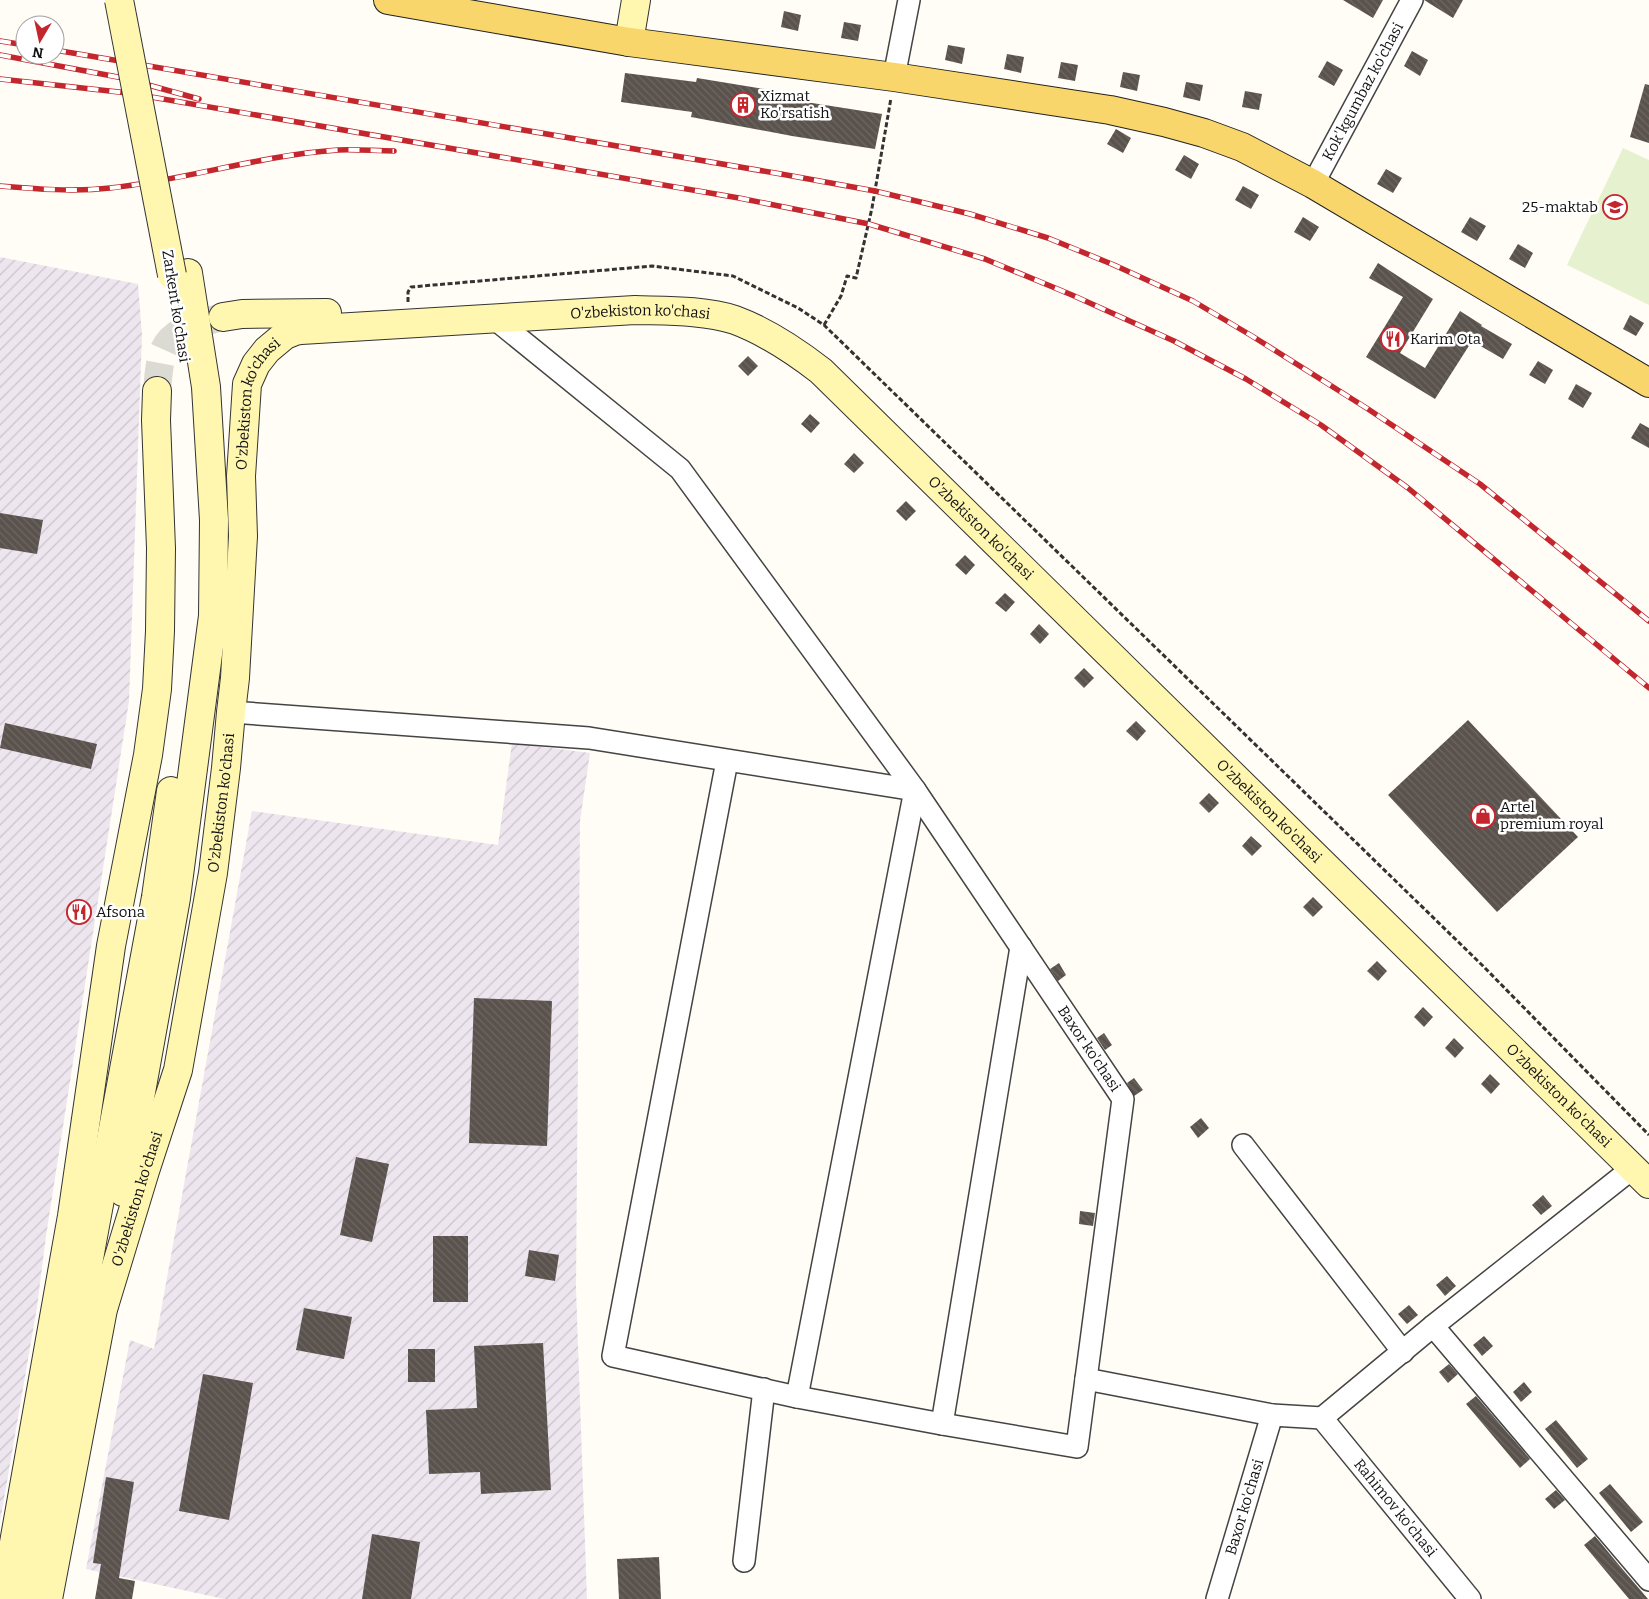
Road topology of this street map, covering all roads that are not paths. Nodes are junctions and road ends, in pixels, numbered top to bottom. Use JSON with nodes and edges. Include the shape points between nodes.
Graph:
{"nodes":[{"id":1,"x":119,"y":0,"type":"edge"},
{"id":2,"x":136,"y":0,"type":"edge"},
{"id":3,"x":388,"y":0,"type":"edge"},
{"id":4,"x":636,"y":0,"type":"edge"},
{"id":5,"x":909,"y":0,"type":"edge"},
{"id":6,"x":1412,"y":0,"type":"edge"},
{"id":7,"x":629,"y":42,"type":"junction"},
{"id":8,"x":894,"y":77,"type":"junction"},
{"id":9,"x":1313,"y":184,"type":"junction"},
{"id":10,"x":180,"y":274,"type":"junction"},
{"id":11,"x":223,"y":317,"type":"tunnel mouth"},
{"id":12,"x":495,"y":319,"type":"junction"},
{"id":13,"x":1649,"y":383,"type":"edge"},
{"id":14,"x":156,"y":391,"type":"tunnel mouth"},
{"id":15,"x":204,"y":617,"type":"junction"},
{"id":16,"x":231,"y":712,"type":"junction"},
{"id":17,"x":727,"y":761,"type":"junction"},
{"id":18,"x":915,"y":790,"type":"junction"},
{"id":19,"x":1021,"y":947,"type":"junction"},
{"id":20,"x":1243,"y":1144,"type":"dead end"},
{"id":21,"x":1640,"y":1162,"type":"edge"},
{"id":22,"x":1649,"y":1184,"type":"edge"},
{"id":23,"x":72,"y":1216,"type":"junction"},
{"id":24,"x":92,"y":1242,"type":"junction"},
{"id":25,"x":104,"y":1306,"type":"junction"},
{"id":26,"x":1433,"y":1326,"type":"junction"},
{"id":27,"x":1403,"y":1352,"type":"junction"},
{"id":28,"x":1086,"y":1379,"type":"junction"},
{"id":29,"x":764,"y":1389,"type":"junction"},
{"id":30,"x":797,"y":1396,"type":"junction"},
{"id":31,"x":1272,"y":1415,"type":"junction"},
{"id":32,"x":1322,"y":1418,"type":"junction"},
{"id":33,"x":942,"y":1424,"type":"junction"},
{"id":34,"x":744,"y":1561,"type":"dead end"},
{"id":35,"x":1649,"y":1580,"type":"edge"},
{"id":36,"x":4,"y":1599,"type":"edge"},
{"id":37,"x":29,"y":1599,"type":"edge"},
{"id":38,"x":48,"y":1599,"type":"edge"},
{"id":39,"x":1217,"y":1599,"type":"edge"},
{"id":40,"x":1470,"y":1599,"type":"edge"}],
"edges":[{"from":1,"to":10,"type":"main road","name":"Zarkent ko'chasi","bridge":true},
{"from":2,"to":10,"type":"main road","name":"Zarkent ko'chasi"},
{"from":3,"to":7,"type":"main road"},
{"from":4,"to":7,"type":"main road"},
{"from":5,"to":8,"type":"street"},
{"from":6,"to":9,"type":"street","name":"Kok'kgumbaz ko'chasi"},
{"from":7,"to":8,"type":"main road"},
{"from":8,"to":9,"type":"main road","via":[[1110,110],[1204,132],[1242,147]]},
{"from":9,"to":13,"type":"main road"},
{"from":10,"to":15,"type":"main road","name":"Zarkent ko'chasi","via":[[206,387],[214,520]]},
{"from":11,"to":21,"type":"main road","name":"O'zbekiston ko'chasi","via":[[278,312],[408,312],[631,294],[711,300],[764,317],[803,338],[832,357]]},
{"from":12,"to":16,"type":"main road","name":"O'zbekiston ko'chasi","via":[[294,331],[271,346],[256,364],[246,393],[242,536]]},
{"from":12,"to":18,"type":"street","name":"Baxor ko'chasi","via":[[680,469]]},
{"from":12,"to":21,"type":"main road","name":"O'zbekiston ko'chasi","via":[[635,310],[710,315],[758,330],[802,356]]},
{"from":14,"to":23,"type":"main road","via":[[161,548],[157,689],[111,946]]},
{"from":15,"to":24,"type":"main road","name":"O'zbekiston ko'chasi"},
{"from":15,"to":25,"type":"main road","name":"O'zbekiston ko'chasi","via":[[176,898]]},
{"from":16,"to":17,"type":"street","via":[[589,738]]},
{"from":16,"to":25,"type":"main road","name":"O'zbekiston ko'chasi","via":[[212,873],[178,1070]]},
{"from":17,"to":18,"type":"street"},
{"from":17,"to":29,"type":"street","via":[[613,1356]]},
{"from":18,"to":19,"type":"street","name":"Baxor ko'chasi"},
{"from":18,"to":30,"type":"street"},
{"from":19,"to":28,"type":"street","name":"Baxor ko'chasi","via":[[1123,1099]]},
{"from":19,"to":33,"type":"street"},
{"from":20,"to":27,"type":"street"},
{"from":21,"to":22,"type":"main road","name":"O'zbekiston ko'chasi"},
{"from":21,"to":26,"type":"street"},
{"from":23,"to":24,"type":"main road"},
{"from":23,"to":36,"type":"main road"},
{"from":24,"to":37,"type":"main road","name":"O'zbekiston ko'chasi"},
{"from":25,"to":38,"type":"main road","name":"O'zbekiston ko'chasi"},
{"from":26,"to":27,"type":"street"},
{"from":26,"to":35,"type":"street"},
{"from":27,"to":32,"type":"street"},
{"from":28,"to":31,"type":"street"},
{"from":28,"to":33,"type":"street","name":"Baxor ko'chasi","via":[[1077,1447]]},
{"from":29,"to":30,"type":"street"},
{"from":29,"to":34,"type":"street"},
{"from":30,"to":33,"type":"street"},
{"from":31,"to":32,"type":"street"},
{"from":31,"to":39,"type":"street","name":"Baxor ko'chasi"},
{"from":32,"to":40,"type":"street","name":"Rahimov ko'chasi"}]}
